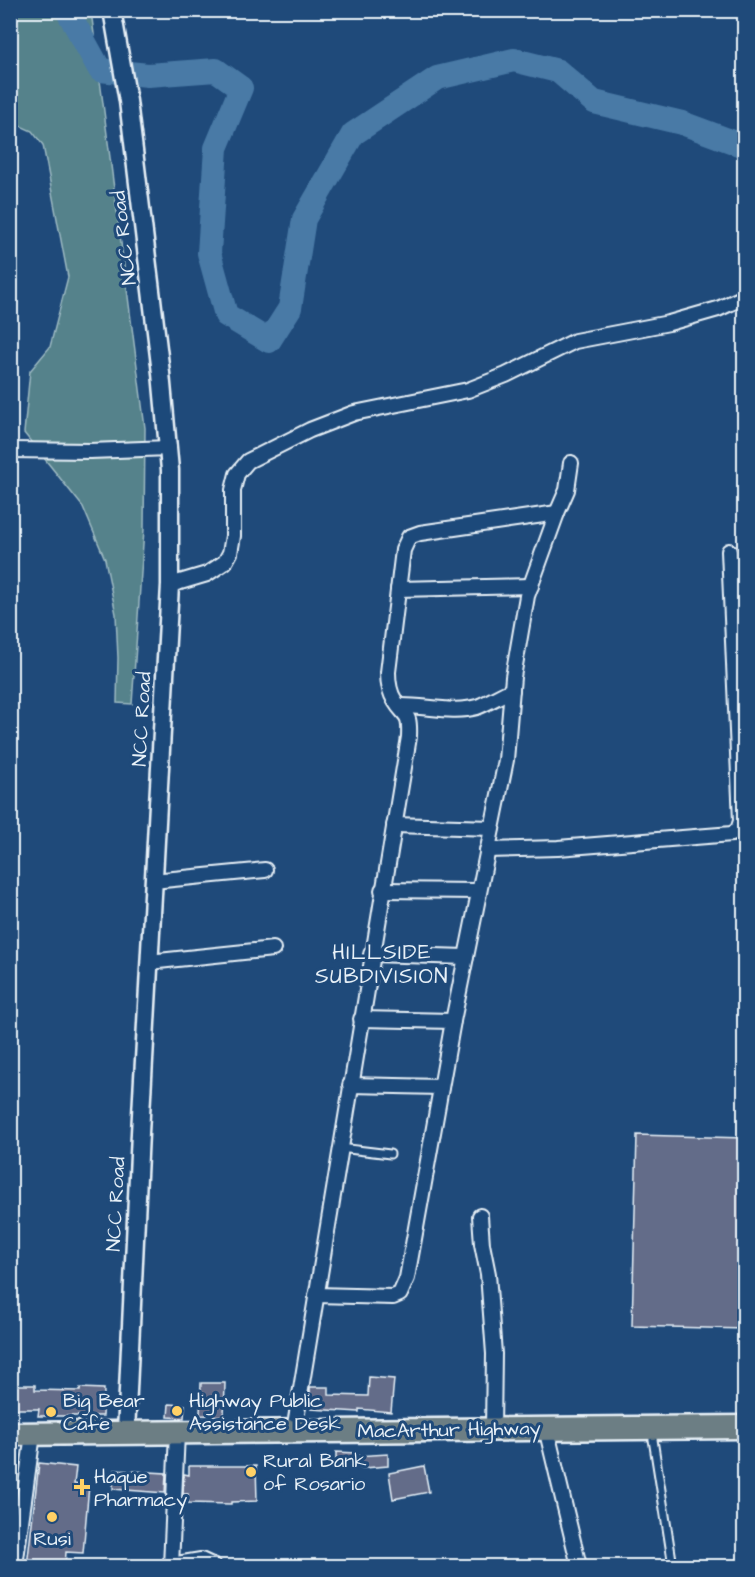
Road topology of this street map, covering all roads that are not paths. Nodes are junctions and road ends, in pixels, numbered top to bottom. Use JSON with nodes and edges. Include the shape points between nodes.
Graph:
{"nodes":[{"id":1,"x":113,"y":16,"type":"edge"},
{"id":2,"x":744,"y":297,"type":"edge"},
{"id":3,"x":168,"y":448,"type":"junction"},
{"id":4,"x":10,"y":450,"type":"edge"},
{"id":5,"x":571,"y":463,"type":"dead end"},
{"id":6,"x":557,"y":513,"type":"junction"},
{"id":7,"x":729,"y":550,"type":"dead end"},
{"id":8,"x":170,"y":585,"type":"junction"},
{"id":9,"x":531,"y":586,"type":"junction"},
{"id":10,"x":398,"y":589,"type":"junction"},
{"id":11,"x":740,"y":675,"type":"edge"},
{"id":12,"x":512,"y":690,"type":"junction"},
{"id":13,"x":399,"y":706,"type":"junction"},
{"id":14,"x":394,"y":825,"type":"junction"},
{"id":15,"x":492,"y":828,"type":"junction"},
{"id":16,"x":487,"y":850,"type":"junction"},
{"id":17,"x":265,"y":870,"type":"dead end"},
{"id":18,"x":153,"y":881,"type":"junction"},
{"id":19,"x":382,"y":890,"type":"junction"},
{"id":20,"x":478,"y":891,"type":"junction"},
{"id":21,"x":273,"y":949,"type":"dead end"},
{"id":22,"x":371,"y":954,"type":"junction"},
{"id":23,"x":466,"y":957,"type":"junction"},
{"id":24,"x":149,"y":962,"type":"junction"},
{"id":25,"x":361,"y":1019,"type":"junction"},
{"id":26,"x":453,"y":1021,"type":"junction"},
{"id":27,"x":350,"y":1085,"type":"junction"},
{"id":28,"x":441,"y":1087,"type":"junction"},
{"id":29,"x":340,"y":1148,"type":"junction"},
{"id":30,"x":390,"y":1154,"type":"dead end"},
{"id":31,"x":480,"y":1216,"type":"dead end"},
{"id":32,"x":316,"y":1295,"type":"junction"},
{"id":33,"x":651,"y":1427,"type":"junction"},
{"id":34,"x":744,"y":1427,"type":"edge"},
{"id":35,"x":546,"y":1428,"type":"junction"},
{"id":36,"x":493,"y":1429,"type":"junction"},
{"id":37,"x":294,"y":1431,"type":"junction"},
{"id":38,"x":177,"y":1432,"type":"junction"},
{"id":39,"x":126,"y":1433,"type":"junction"},
{"id":40,"x":10,"y":1434,"type":"edge"},
{"id":41,"x":33,"y":1434,"type":"junction"},
{"id":42,"x":171,"y":1565,"type":"edge"},
{"id":43,"x":15,"y":1566,"type":"edge"},
{"id":44,"x":214,"y":1566,"type":"edge"},
{"id":45,"x":579,"y":1566,"type":"edge"},
{"id":46,"x":673,"y":1566,"type":"edge"}],
"edges":[{"from":1,"to":3,"type":"street","name":"NCC Road","via":[[128,101]]},
{"from":2,"to":8,"type":"street","via":[[669,323],[575,341],[468,390],[354,413],[248,461],[237,474],[233,490],[233,536],[225,562],[207,574]]},
{"from":3,"to":4,"type":"street"},
{"from":3,"to":8,"type":"street","name":"NCC Road"},
{"from":5,"to":6,"type":"street","via":[[567,490]]},
{"from":6,"to":9,"type":"street"},
{"from":6,"to":10,"type":"street","via":[[437,529],[409,537]]},
{"from":7,"to":11,"type":"street"},
{"from":8,"to":18,"type":"street","name":"NCC Road"},
{"from":9,"to":10,"type":"street"},
{"from":9,"to":12,"type":"street"},
{"from":10,"to":13,"type":"street","via":[[388,685]]},
{"from":11,"to":16,"type":"street","via":[[738,830],[732,834],[558,848]]},
{"from":12,"to":13,"type":"street","via":[[477,707],[454,710]]},
{"from":12,"to":15,"type":"street","via":[[506,760]]},
{"from":13,"to":14,"type":"street","via":[[409,725]]},
{"from":14,"to":15,"type":"street"},
{"from":14,"to":19,"type":"street"},
{"from":15,"to":16,"type":"street"},
{"from":16,"to":20,"type":"street"},
{"from":17,"to":18,"type":"street"},
{"from":18,"to":24,"type":"street","name":"NCC Road"},
{"from":19,"to":20,"type":"street"},
{"from":19,"to":22,"type":"street"},
{"from":20,"to":23,"type":"street"},
{"from":21,"to":24,"type":"street"},
{"from":22,"to":23,"type":"street"},
{"from":22,"to":25,"type":"street"},
{"from":23,"to":26,"type":"street"},
{"from":24,"to":39,"type":"street","name":"NCC Road"},
{"from":25,"to":26,"type":"street"},
{"from":25,"to":27,"type":"street"},
{"from":26,"to":28,"type":"street"},
{"from":27,"to":28,"type":"street"},
{"from":27,"to":29,"type":"street"},
{"from":28,"to":32,"type":"street","via":[[404,1288],[400,1294],[387,1298]]},
{"from":29,"to":30,"type":"lane"},
{"from":29,"to":32,"type":"street"},
{"from":31,"to":36,"type":"street","via":[[494,1354]]},
{"from":32,"to":37,"type":"street"},
{"from":33,"to":34,"type":"highway","name":"MacArthur Highway"},
{"from":33,"to":35,"type":"highway","name":"MacArthur Highway"},
{"from":33,"to":46,"type":"lane"},
{"from":35,"to":36,"type":"highway","name":"MacArthur Highway"},
{"from":35,"to":45,"type":"street"},
{"from":36,"to":37,"type":"highway","name":"MacArthur Highway"},
{"from":37,"to":38,"type":"highway","name":"MacArthur Highway"},
{"from":38,"to":39,"type":"highway","name":"MacArthur Highway"},
{"from":38,"to":42,"type":"street"},
{"from":39,"to":41,"type":"highway","name":"MacArthur Highway"},
{"from":40,"to":41,"type":"highway","name":"MacArthur Highway"},
{"from":41,"to":43,"type":"street"},
{"from":42,"to":44,"type":"street","via":[[201,1560]]}]}
